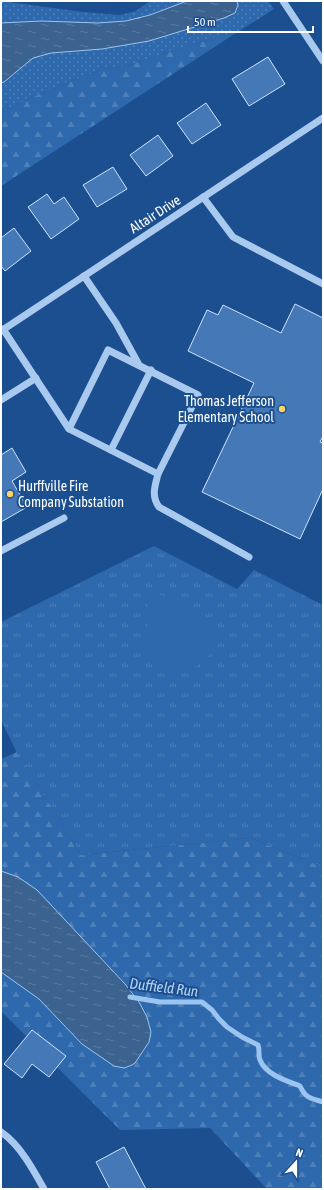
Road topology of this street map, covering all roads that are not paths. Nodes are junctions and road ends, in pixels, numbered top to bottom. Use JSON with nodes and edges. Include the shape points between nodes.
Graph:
{"nodes":[{"id":1,"x":283,"y":1,"type":"edge"},
{"id":2,"x":323,"y":61,"type":"edge"},
{"id":3,"x":323,"y":118,"type":"edge"},
{"id":4,"x":203,"y":197,"type":"junction"},
{"id":5,"x":84,"y":276,"type":"junction"},
{"id":6,"x":323,"y":284,"type":"edge"},
{"id":7,"x":2,"y":330,"type":"edge"},
{"id":8,"x":138,"y":364,"type":"junction"},
{"id":9,"x":151,"y":370,"type":"junction"},
{"id":10,"x":36,"y":378,"type":"junction"},
{"id":11,"x":1,"y":400,"type":"edge"},
{"id":12,"x":69,"y":429,"type":"junction"},
{"id":13,"x":111,"y":450,"type":"junction"},
{"id":14,"x":158,"y":474,"type":"junction"},
{"id":15,"x":64,"y":518,"type":"dead end"},
{"id":16,"x":1,"y":551,"type":"edge"},
{"id":17,"x":249,"y":557,"type":"dead end"},
{"id":18,"x":1,"y":1132,"type":"edge"},
{"id":19,"x":44,"y":1189,"type":"edge"}],
"edges":[{"from":1,"to":2,"type":"street"},
{"from":3,"to":4,"type":"street","name":"Altair Drive"},
{"from":4,"to":5,"type":"street","name":"Altair Drive"},
{"from":4,"to":6,"type":"street","via":[[233,237]]},
{"from":5,"to":7,"type":"street","name":"Altair Drive"},
{"from":5,"to":8,"type":"street","via":[[116,323]]},
{"from":7,"to":10,"type":"street"},
{"from":8,"to":9,"type":"street"},
{"from":8,"to":12,"type":"street","via":[[108,350]]},
{"from":9,"to":13,"type":"street"},
{"from":9,"to":14,"type":"street","via":[[198,395]]},
{"from":10,"to":11,"type":"street"},
{"from":10,"to":12,"type":"street"},
{"from":12,"to":13,"type":"street"},
{"from":13,"to":14,"type":"street"},
{"from":14,"to":17,"type":"street","via":[[154,500],[159,507]]},
{"from":15,"to":16,"type":"street"},
{"from":18,"to":19,"type":"street","via":[[33,1168]]}]}
